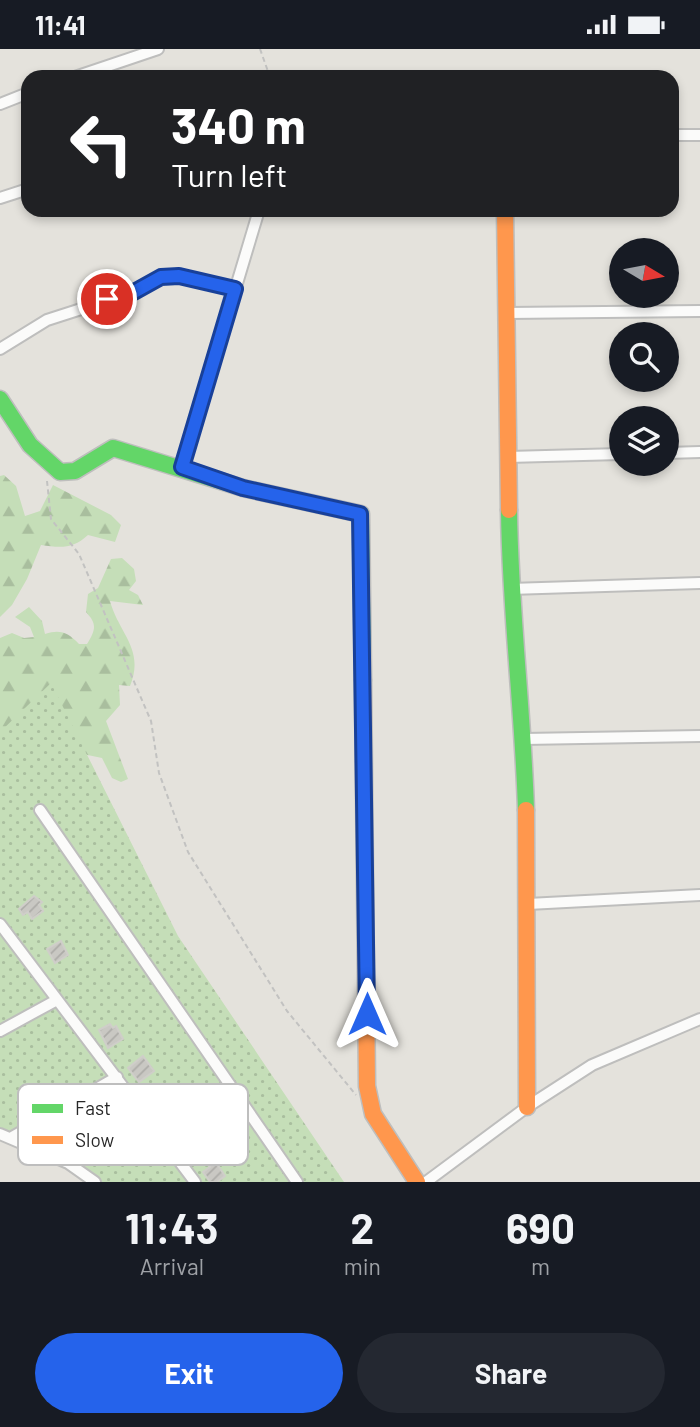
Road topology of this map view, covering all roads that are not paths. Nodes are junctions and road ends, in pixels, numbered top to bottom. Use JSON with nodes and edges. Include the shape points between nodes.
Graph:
{"nodes":[{"id":1,"x":158,"y":49,"type":"edge"},
{"id":2,"x":96,"y":70,"type":"edge"},
{"id":3,"x":21,"y":96,"type":"edge"},
{"id":4,"x":0,"y":104,"type":"edge"},
{"id":5,"x":679,"y":135,"type":"edge"},
{"id":6,"x":700,"y":135,"type":"edge"},
{"id":7,"x":21,"y":191,"type":"edge"},
{"id":8,"x":0,"y":198,"type":"edge"},
{"id":9,"x":257,"y":217,"type":"edge"},
{"id":10,"x":505,"y":217,"type":"edge"},
{"id":11,"x":235,"y":289,"type":"junction"},
{"id":12,"x":700,"y":311,"type":"edge"},
{"id":13,"x":507,"y":313,"type":"junction"},
{"id":14,"x":0,"y":349,"type":"edge"},
{"id":15,"x":0,"y":399,"type":"edge"},
{"id":16,"x":700,"y":452,"type":"edge"},
{"id":17,"x":679,"y":453,"type":"edge"},
{"id":18,"x":609,"y":454,"type":"edge"},
{"id":19,"x":507,"y":457,"type":"junction"},
{"id":20,"x":182,"y":467,"type":"junction"},
{"id":21,"x":700,"y":583,"type":"edge"},
{"id":22,"x":510,"y":589,"type":"junction"},
{"id":23,"x":700,"y":736,"type":"edge"},
{"id":24,"x":524,"y":740,"type":"junction"},
{"id":25,"x":40,"y":810,"type":"dead end"},
{"id":26,"x":700,"y":895,"type":"edge"},
{"id":27,"x":528,"y":904,"type":"junction"},
{"id":28,"x":0,"y":925,"type":"edge"},
{"id":29,"x":55,"y":1001,"type":"junction"},
{"id":30,"x":700,"y":1019,"type":"edge"},
{"id":31,"x":0,"y":1031,"type":"edge"},
{"id":32,"x":117,"y":1077,"type":"junction"},
{"id":33,"x":105,"y":1084,"type":"edge"},
{"id":34,"x":122,"y":1084,"type":"edge"},
{"id":35,"x":229,"y":1084,"type":"edge"},
{"id":36,"x":527,"y":1107,"type":"junction"},
{"id":37,"x":248,"y":1111,"type":"edge"},
{"id":38,"x":0,"y":1134,"type":"edge"},
{"id":39,"x":18,"y":1134,"type":"edge"},
{"id":40,"x":12,"y":1137,"type":"junction"},
{"id":41,"x":18,"y":1140,"type":"edge"},
{"id":42,"x":71,"y":1165,"type":"edge"},
{"id":43,"x":182,"y":1165,"type":"edge"},
{"id":44,"x":94,"y":1182,"type":"edge"},
{"id":45,"x":195,"y":1182,"type":"edge"},
{"id":46,"x":297,"y":1182,"type":"edge"},
{"id":47,"x":417,"y":1182,"type":"edge"},
{"id":48,"x":426,"y":1182,"type":"edge"}],
"edges":[{"from":1,"to":2,"type":"street"},
{"from":3,"to":4,"type":"street"},
{"from":5,"to":6,"type":"street"},
{"from":7,"to":8,"type":"street"},
{"from":9,"to":11,"type":"street"},
{"from":10,"to":13,"type":"street"},
{"from":11,"to":14,"type":"street","via":[[179,276],[161,277],[134,292],[47,320]]},
{"from":11,"to":20,"type":"street"},
{"from":12,"to":13,"type":"street"},
{"from":13,"to":19,"type":"street"},
{"from":15,"to":20,"type":"street","via":[[46,466],[59,474],[71,473],[113,448]]},
{"from":16,"to":17,"type":"street"},
{"from":18,"to":19,"type":"street"},
{"from":19,"to":22,"type":"street"},
{"from":20,"to":47,"type":"street","via":[[243,488],[360,514],[367,1086],[373,1114]]},
{"from":21,"to":22,"type":"street"},
{"from":22,"to":24,"type":"street"},
{"from":23,"to":24,"type":"street"},
{"from":24,"to":27,"type":"street"},
{"from":25,"to":35,"type":"street"},
{"from":26,"to":27,"type":"street"},
{"from":27,"to":36,"type":"street"},
{"from":28,"to":29,"type":"street"},
{"from":29,"to":31,"type":"street"},
{"from":29,"to":32,"type":"street"},
{"from":30,"to":36,"type":"street","via":[[592,1065]]},
{"from":32,"to":33,"type":"street"},
{"from":32,"to":34,"type":"street"},
{"from":36,"to":48,"type":"street"},
{"from":37,"to":46,"type":"street"},
{"from":38,"to":40,"type":"street"},
{"from":39,"to":40,"type":"street"},
{"from":40,"to":41,"type":"street"},
{"from":42,"to":44,"type":"street"},
{"from":43,"to":45,"type":"street"}]}
